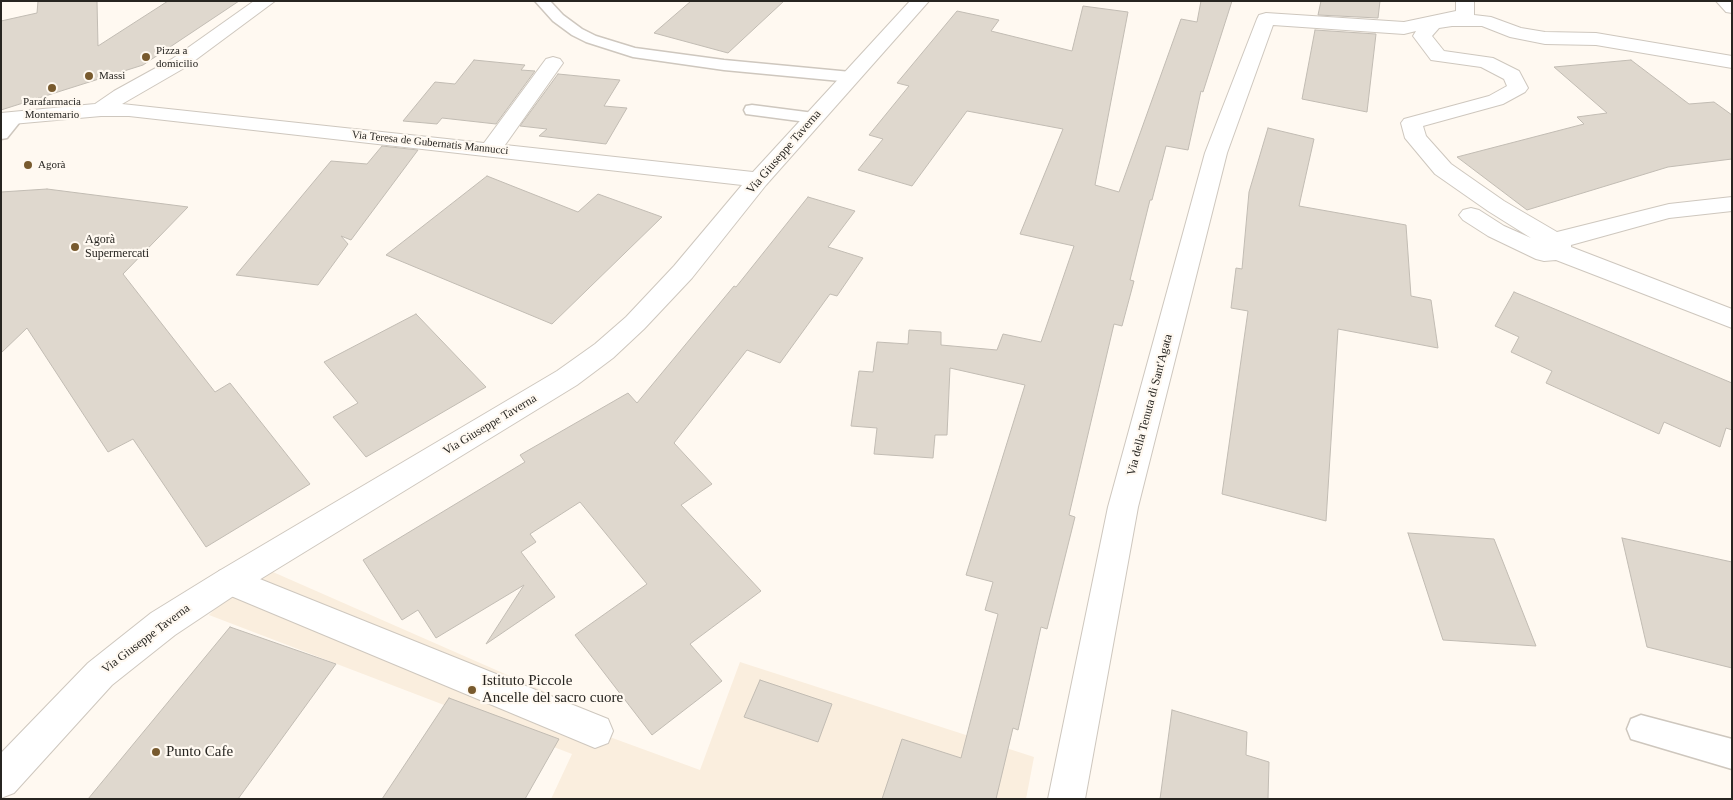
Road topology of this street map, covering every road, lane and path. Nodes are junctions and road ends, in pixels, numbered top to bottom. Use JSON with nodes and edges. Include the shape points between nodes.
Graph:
{"nodes":[{"id":1,"x":266,"y":1,"type":"edge"},
{"id":2,"x":542,"y":1,"type":"edge"},
{"id":3,"x":920,"y":1,"type":"edge"},
{"id":4,"x":1726,"y":1,"type":"edge"},
{"id":5,"x":1465,"y":8,"type":"edge"},
{"id":6,"x":1732,"y":8,"type":"edge"},
{"id":7,"x":1545,"y":38,"type":"junction"},
{"id":8,"x":1486,"y":62,"type":"junction"},
{"id":9,"x":554,"y":63,"type":"dead end"},
{"id":10,"x":1726,"y":66,"type":"edge"},
{"id":11,"x":851,"y":77,"type":"junction"},
{"id":12,"x":101,"y":110,"type":"junction"},
{"id":13,"x":752,"y":110,"type":"dead end"},
{"id":14,"x":814,"y":118,"type":"junction"},
{"id":15,"x":5,"y":124,"type":"edge"},
{"id":16,"x":491,"y":149,"type":"junction"},
{"id":17,"x":758,"y":180,"type":"junction"},
{"id":18,"x":1732,"y":204,"type":"edge"},
{"id":19,"x":1471,"y":215,"type":"dead end"},
{"id":20,"x":1559,"y":248,"type":"junction"},
{"id":21,"x":1732,"y":319,"type":"edge"},
{"id":22,"x":230,"y":580,"type":"junction"},
{"id":23,"x":1641,"y":729,"type":"dead end"},
{"id":24,"x":596,"y":732,"type":"dead end"},
{"id":25,"x":1732,"y":754,"type":"edge"},
{"id":26,"x":1,"y":780,"type":"edge"},
{"id":27,"x":1066,"y":799,"type":"edge"}],
"edges":[{"from":1,"to":12,"type":"street","via":[[179,63],[121,95]]},
{"from":2,"to":11,"type":"lane","via":[[577,32],[633,52],[724,65]]},
{"from":3,"to":11,"type":"street","name":"Via Giuseppe Taverna"},
{"from":4,"to":6,"type":"street"},
{"from":5,"to":27,"type":"street","name":"Via della Tenuta di Sant'Agata","via":[[1404,28],[1266,19],[1216,152],[1123,507]]},
{"from":7,"to":8,"type":"street"},
{"from":7,"to":8,"type":"street","via":[[1484,21],[1452,20],[1433,24],[1422,36],[1438,56]]},
{"from":7,"to":10,"type":"street","via":[[1596,39]]},
{"from":8,"to":20,"type":"street","via":[[1512,75],[1518,88],[1496,100],[1411,123],[1412,130],[1443,169]]},
{"from":9,"to":16,"type":"street"},
{"from":11,"to":14,"type":"street","name":"Via Giuseppe Taverna"},
{"from":12,"to":15,"type":"street","name":"Via Teresa de Gubernatis Mannucci"},
{"from":12,"to":16,"type":"street","name":"Via Teresa de Gubernatis Mannucci","via":[[144,111]]},
{"from":13,"to":14,"type":"lane"},
{"from":14,"to":17,"type":"street","name":"Via Giuseppe Taverna"},
{"from":16,"to":17,"type":"street","name":"Via Teresa de Gubernatis Mannucci"},
{"from":17,"to":22,"type":"street","name":"Via Giuseppe Taverna","via":[[667,290],[586,365]]},
{"from":18,"to":20,"type":"street","via":[[1668,211],[1564,238]]},
{"from":19,"to":20,"type":"street","via":[[1496,231],[1544,253]]},
{"from":20,"to":21,"type":"street"},
{"from":22,"to":24,"type":"street"},
{"from":22,"to":26,"type":"street","name":"Via Giuseppe Taverna","via":[[115,661]]},
{"from":23,"to":25,"type":"lane"}]}
